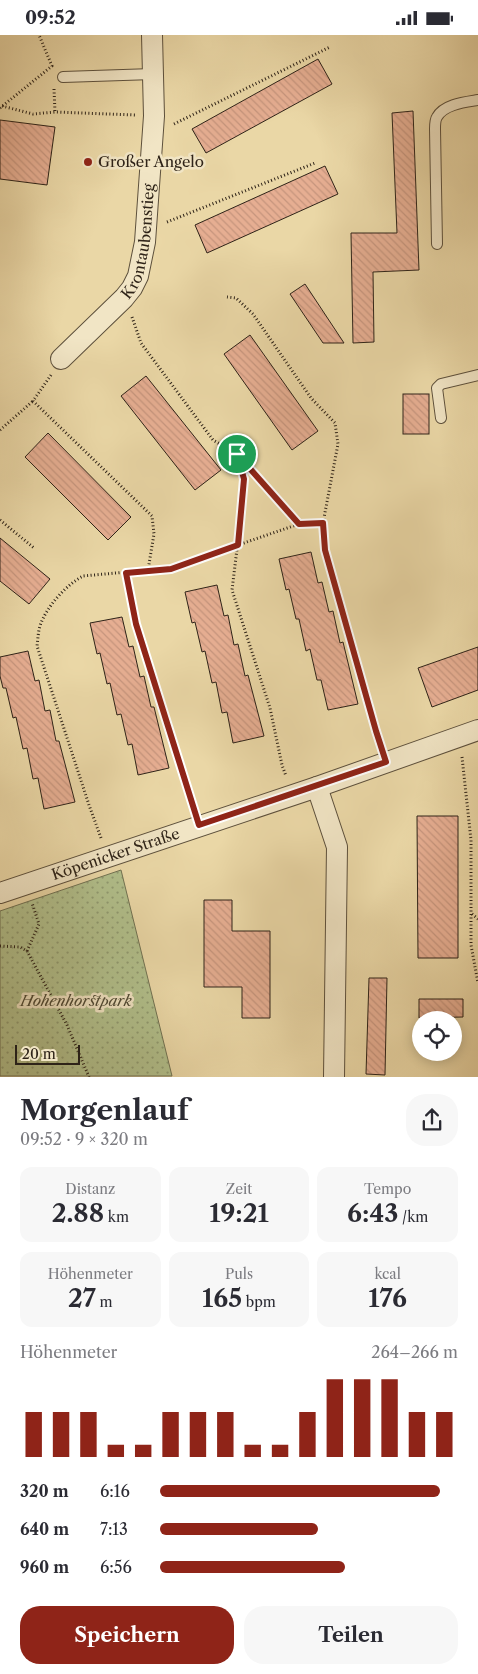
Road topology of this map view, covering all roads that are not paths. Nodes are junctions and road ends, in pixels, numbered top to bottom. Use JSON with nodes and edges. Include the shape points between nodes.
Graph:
{"nodes":[{"id":1,"x":152,"y":35,"type":"edge"},
{"id":2,"x":153,"y":74,"type":"junction"},
{"id":3,"x":63,"y":77,"type":"dead end"},
{"id":4,"x":478,"y":100,"type":"edge"},
{"id":5,"x":437,"y":244,"type":"dead end"},
{"id":6,"x":61,"y":359,"type":"road end"},
{"id":7,"x":478,"y":375,"type":"edge"},
{"id":8,"x":441,"y":418,"type":"dead end"},
{"id":9,"x":469,"y":733,"type":"edge"},
{"id":10,"x":316,"y":787,"type":"junction"},
{"id":11,"x":0,"y":893,"type":"edge"},
{"id":12,"x":334,"y":1077,"type":"edge"}],
"edges":[{"from":1,"to":2,"type":"street","name":"Krontaubenstieg"},
{"from":2,"to":3,"type":"lane"},
{"from":2,"to":6,"type":"street","name":"Krontaubenstieg","via":[[154,125],[146,231],[138,276],[124,298]]},
{"from":4,"to":5,"type":"lane","via":[[444,110],[437,117]]},
{"from":7,"to":8,"type":"lane","via":[[441,384],[437,388]]},
{"from":9,"to":10,"type":"street","name":"Köpenicker Straße"},
{"from":10,"to":11,"type":"street","name":"Köpenicker Straße"},
{"from":10,"to":12,"type":"street","via":[[337,847]]}]}
